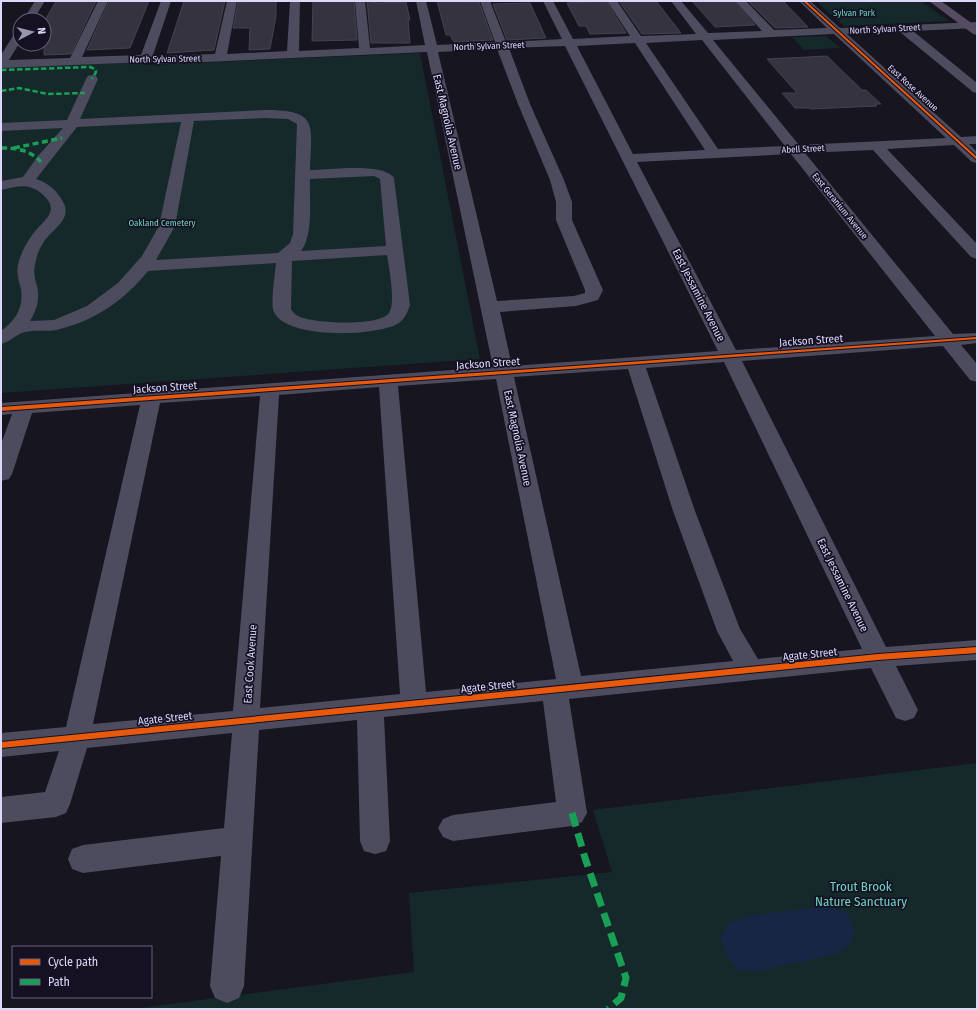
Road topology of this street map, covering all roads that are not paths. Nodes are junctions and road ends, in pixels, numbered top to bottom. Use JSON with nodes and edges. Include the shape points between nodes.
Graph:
{"nodes":[{"id":1,"x":40,"y":1,"type":"edge"},
{"id":2,"x":103,"y":1,"type":"edge"},
{"id":3,"x":166,"y":1,"type":"edge"},
{"id":4,"x":232,"y":1,"type":"edge"},
{"id":5,"x":295,"y":1,"type":"edge"},
{"id":6,"x":360,"y":1,"type":"edge"},
{"id":7,"x":421,"y":1,"type":"edge"},
{"id":8,"x":485,"y":1,"type":"edge"},
{"id":9,"x":548,"y":1,"type":"edge"},
{"id":10,"x":612,"y":1,"type":"edge"},
{"id":11,"x":676,"y":1,"type":"edge"},
{"id":12,"x":740,"y":1,"type":"edge"},
{"id":13,"x":804,"y":1,"type":"edge"},
{"id":14,"x":934,"y":1,"type":"edge"},
{"id":15,"x":33,"y":12,"type":"edge"},
{"id":16,"x":921,"y":16,"type":"dead end"},
{"id":17,"x":972,"y":25,"type":"edge"},
{"id":18,"x":948,"y":26,"type":"junction"},
{"id":19,"x":902,"y":28,"type":"junction"},
{"id":20,"x":837,"y":31,"type":"junction"},
{"id":21,"x":977,"y":32,"type":"edge"},
{"id":22,"x":771,"y":34,"type":"junction"},
{"id":23,"x":704,"y":37,"type":"junction"},
{"id":24,"x":637,"y":40,"type":"junction"},
{"id":25,"x":569,"y":42,"type":"junction"},
{"id":26,"x":502,"y":45,"type":"junction"},
{"id":27,"x":12,"y":46,"type":"edge"},
{"id":28,"x":431,"y":48,"type":"junction"},
{"id":29,"x":365,"y":51,"type":"junction"},
{"id":30,"x":293,"y":54,"type":"junction"},
{"id":31,"x":220,"y":57,"type":"junction"},
{"id":32,"x":146,"y":58,"type":"junction"},
{"id":33,"x":74,"y":62,"type":"junction"},
{"id":34,"x":1,"y":64,"type":"edge"},
{"id":35,"x":92,"y":79,"type":"dead end"},
{"id":36,"x":977,"y":89,"type":"edge"},
{"id":37,"x":188,"y":118,"type":"junction"},
{"id":38,"x":70,"y":124,"type":"junction"},
{"id":39,"x":1,"y":127,"type":"edge"},
{"id":40,"x":977,"y":140,"type":"edge"},
{"id":41,"x":957,"y":141,"type":"junction"},
{"id":42,"x":876,"y":145,"type":"junction"},
{"id":43,"x":794,"y":149,"type":"junction"},
{"id":44,"x":714,"y":153,"type":"junction"},
{"id":45,"x":628,"y":158,"type":"junction"},
{"id":46,"x":977,"y":159,"type":"edge"},
{"id":47,"x":303,"y":175,"type":"junction"},
{"id":48,"x":28,"y":180,"type":"junction"},
{"id":49,"x":1,"y":186,"type":"edge"},
{"id":50,"x":394,"y":250,"type":"junction"},
{"id":51,"x":977,"y":254,"type":"edge"},
{"id":52,"x":284,"y":256,"type":"junction"},
{"id":53,"x":145,"y":266,"type":"junction"},
{"id":54,"x":490,"y":307,"type":"junction"},
{"id":55,"x":17,"y":328,"type":"junction"},
{"id":56,"x":977,"y":338,"type":"edge"},
{"id":57,"x":1,"y":339,"type":"edge"},
{"id":58,"x":949,"y":340,"type":"junction"},
{"id":59,"x":730,"y":356,"type":"junction"},
{"id":60,"x":635,"y":363,"type":"junction"},
{"id":61,"x":504,"y":372,"type":"junction"},
{"id":62,"x":977,"y":376,"type":"edge"},
{"id":63,"x":388,"y":381,"type":"junction"},
{"id":64,"x":270,"y":389,"type":"junction"},
{"id":65,"x":151,"y":398,"type":"junction"},
{"id":66,"x":24,"y":407,"type":"junction"},
{"id":67,"x":1,"y":409,"type":"edge"},
{"id":68,"x":1,"y":474,"type":"edge"},
{"id":69,"x":977,"y":650,"type":"edge"},
{"id":70,"x":878,"y":657,"type":"junction"},
{"id":71,"x":749,"y":670,"type":"junction"},
{"id":72,"x":563,"y":688,"type":"junction"},
{"id":73,"x":414,"y":703,"type":"junction"},
{"id":74,"x":370,"y":708,"type":"junction"},
{"id":75,"x":905,"y":710,"type":"dead end"},
{"id":76,"x":246,"y":720,"type":"junction"},
{"id":77,"x":77,"y":737,"type":"junction"},
{"id":78,"x":1,"y":745,"type":"edge"},
{"id":79,"x":1,"y":810,"type":"edge"},
{"id":80,"x":453,"y":828,"type":"dead end"},
{"id":81,"x":238,"y":840,"type":"junction"},
{"id":82,"x":375,"y":841,"type":"dead end"},
{"id":83,"x":83,"y":859,"type":"dead end"},
{"id":84,"x":227,"y":986,"type":"dead end"}],
"edges":[{"from":1,"to":15,"type":"street"},
{"from":2,"to":33,"type":"street"},
{"from":3,"to":32,"type":"street"},
{"from":4,"to":31,"type":"street"},
{"from":5,"to":30,"type":"street"},
{"from":6,"to":29,"type":"street"},
{"from":7,"to":28,"type":"street","name":"East Magnolia Avenue"},
{"from":8,"to":26,"type":"street"},
{"from":9,"to":25,"type":"street","name":"East Jessamine Avenue"},
{"from":10,"to":24,"type":"street"},
{"from":11,"to":23,"type":"street","name":"East Geranium Avenue"},
{"from":12,"to":22,"type":"street"},
{"from":13,"to":20,"type":"street","name":"East Rose Avenue"},
{"from":14,"to":17,"type":"main road"},
{"from":16,"to":18,"type":"street","via":[[938,20]]},
{"from":17,"to":18,"type":"street","name":"North Sylvan Street"},
{"from":17,"to":21,"type":"main road"},
{"from":18,"to":19,"type":"street","name":"North Sylvan Street"},
{"from":19,"to":20,"type":"street","name":"North Sylvan Street"},
{"from":19,"to":36,"type":"street"},
{"from":20,"to":22,"type":"street","name":"North Sylvan Street"},
{"from":20,"to":41,"type":"street","name":"East Rose Avenue"},
{"from":22,"to":23,"type":"street","name":"North Sylvan Street"},
{"from":23,"to":24,"type":"street","name":"North Sylvan Street"},
{"from":23,"to":43,"type":"street","name":"East Geranium Avenue"},
{"from":24,"to":25,"type":"street","name":"North Sylvan Street"},
{"from":24,"to":44,"type":"street"},
{"from":25,"to":26,"type":"street","name":"North Sylvan Street"},
{"from":25,"to":45,"type":"street","name":"East Jessamine Avenue"},
{"from":26,"to":28,"type":"street","name":"North Sylvan Street"},
{"from":26,"to":54,"type":"street","via":[[557,180],[564,202],[564,220],[594,290],[592,296],[576,301]]},
{"from":27,"to":34,"type":"street"},
{"from":28,"to":29,"type":"street","name":"North Sylvan Street"},
{"from":28,"to":54,"type":"street","name":"East Magnolia Avenue"},
{"from":29,"to":30,"type":"street","name":"North Sylvan Street"},
{"from":30,"to":31,"type":"street","name":"North Sylvan Street"},
{"from":31,"to":32,"type":"street","name":"North Sylvan Street","via":[[160,60]]},
{"from":32,"to":33,"type":"street","name":"North Sylvan Street"},
{"from":33,"to":34,"type":"street","name":"North Sylvan Street"},
{"from":35,"to":38,"type":"street"},
{"from":37,"to":38,"type":"street"},
{"from":37,"to":47,"type":"street","via":[[265,114],[293,116],[304,126]]},
{"from":37,"to":53,"type":"street","via":[[167,226]]},
{"from":38,"to":39,"type":"street"},
{"from":38,"to":48,"type":"street","via":[[69,130]]},
{"from":40,"to":41,"type":"street","name":"Abell Street"},
{"from":41,"to":42,"type":"street","name":"Abell Street"},
{"from":41,"to":46,"type":"street","name":"East Rose Avenue"},
{"from":42,"to":43,"type":"street","name":"Abell Street"},
{"from":42,"to":51,"type":"street"},
{"from":43,"to":44,"type":"street","name":"Abell Street"},
{"from":43,"to":58,"type":"street","name":"East Geranium Avenue"},
{"from":44,"to":45,"type":"street","name":"Abell Street"},
{"from":45,"to":59,"type":"street","name":"East Jessamine Avenue"},
{"from":47,"to":50,"type":"street","via":[[363,171],[382,174],[387,178]]},
{"from":47,"to":52,"type":"street","via":[[301,234],[294,249]]},
{"from":48,"to":49,"type":"street"},
{"from":48,"to":55,"type":"street","via":[[51,194],[58,202],[58,213],[55,221],[39,237],[30,252],[26,266],[29,305]]},
{"from":50,"to":52,"type":"street"},
{"from":50,"to":52,"type":"street","via":[[401,305],[398,314],[392,320],[373,326],[328,327],[292,321],[282,309]]},
{"from":52,"to":53,"type":"street"},
{"from":53,"to":55,"type":"street","via":[[106,301],[83,316],[58,325]]},
{"from":54,"to":61,"type":"street","name":"East Magnolia Avenue"},
{"from":55,"to":57,"type":"street"},
{"from":56,"to":58,"type":"street","name":"Jackson Street"},
{"from":58,"to":59,"type":"street","name":"Jackson Street"},
{"from":58,"to":62,"type":"street","name":"East Geranium Avenue"},
{"from":59,"to":60,"type":"street","name":"Jackson Street"},
{"from":59,"to":70,"type":"street","name":"East Jessamine Avenue"},
{"from":60,"to":61,"type":"street","name":"Jackson Street"},
{"from":60,"to":71,"type":"street","via":[[684,512],[729,631],[744,655]]},
{"from":61,"to":63,"type":"street","name":"Jackson Street"},
{"from":61,"to":72,"type":"street","name":"East Magnolia Avenue"},
{"from":63,"to":64,"type":"street","name":"Jackson Street"},
{"from":63,"to":73,"type":"street"},
{"from":64,"to":65,"type":"street","name":"Jackson Street"},
{"from":64,"to":76,"type":"street","name":"East Cook Avenue"},
{"from":65,"to":66,"type":"street","name":"Jackson Street"},
{"from":65,"to":77,"type":"street"},
{"from":66,"to":67,"type":"street","name":"Jackson Street"},
{"from":66,"to":68,"type":"street"},
{"from":69,"to":70,"type":"street","name":"Agate Street"},
{"from":70,"to":71,"type":"street","name":"Agate Street"},
{"from":70,"to":75,"type":"street","name":"East Jessamine Avenue"},
{"from":71,"to":72,"type":"street","name":"Agate Street"},
{"from":72,"to":73,"type":"street","name":"Agate Street"},
{"from":72,"to":80,"type":"street","name":"East Magnolia Avenue","via":[[572,813]]},
{"from":73,"to":74,"type":"street","name":"Agate Street"},
{"from":74,"to":76,"type":"street","name":"Agate Street"},
{"from":74,"to":82,"type":"street"},
{"from":76,"to":77,"type":"street","name":"Agate Street"},
{"from":76,"to":81,"type":"street","name":"East Cook Avenue"},
{"from":77,"to":78,"type":"street","name":"Agate Street"},
{"from":77,"to":79,"type":"street","via":[[56,804]]},
{"from":81,"to":83,"type":"street"},
{"from":81,"to":84,"type":"street","name":"East Cook Avenue"}]}
